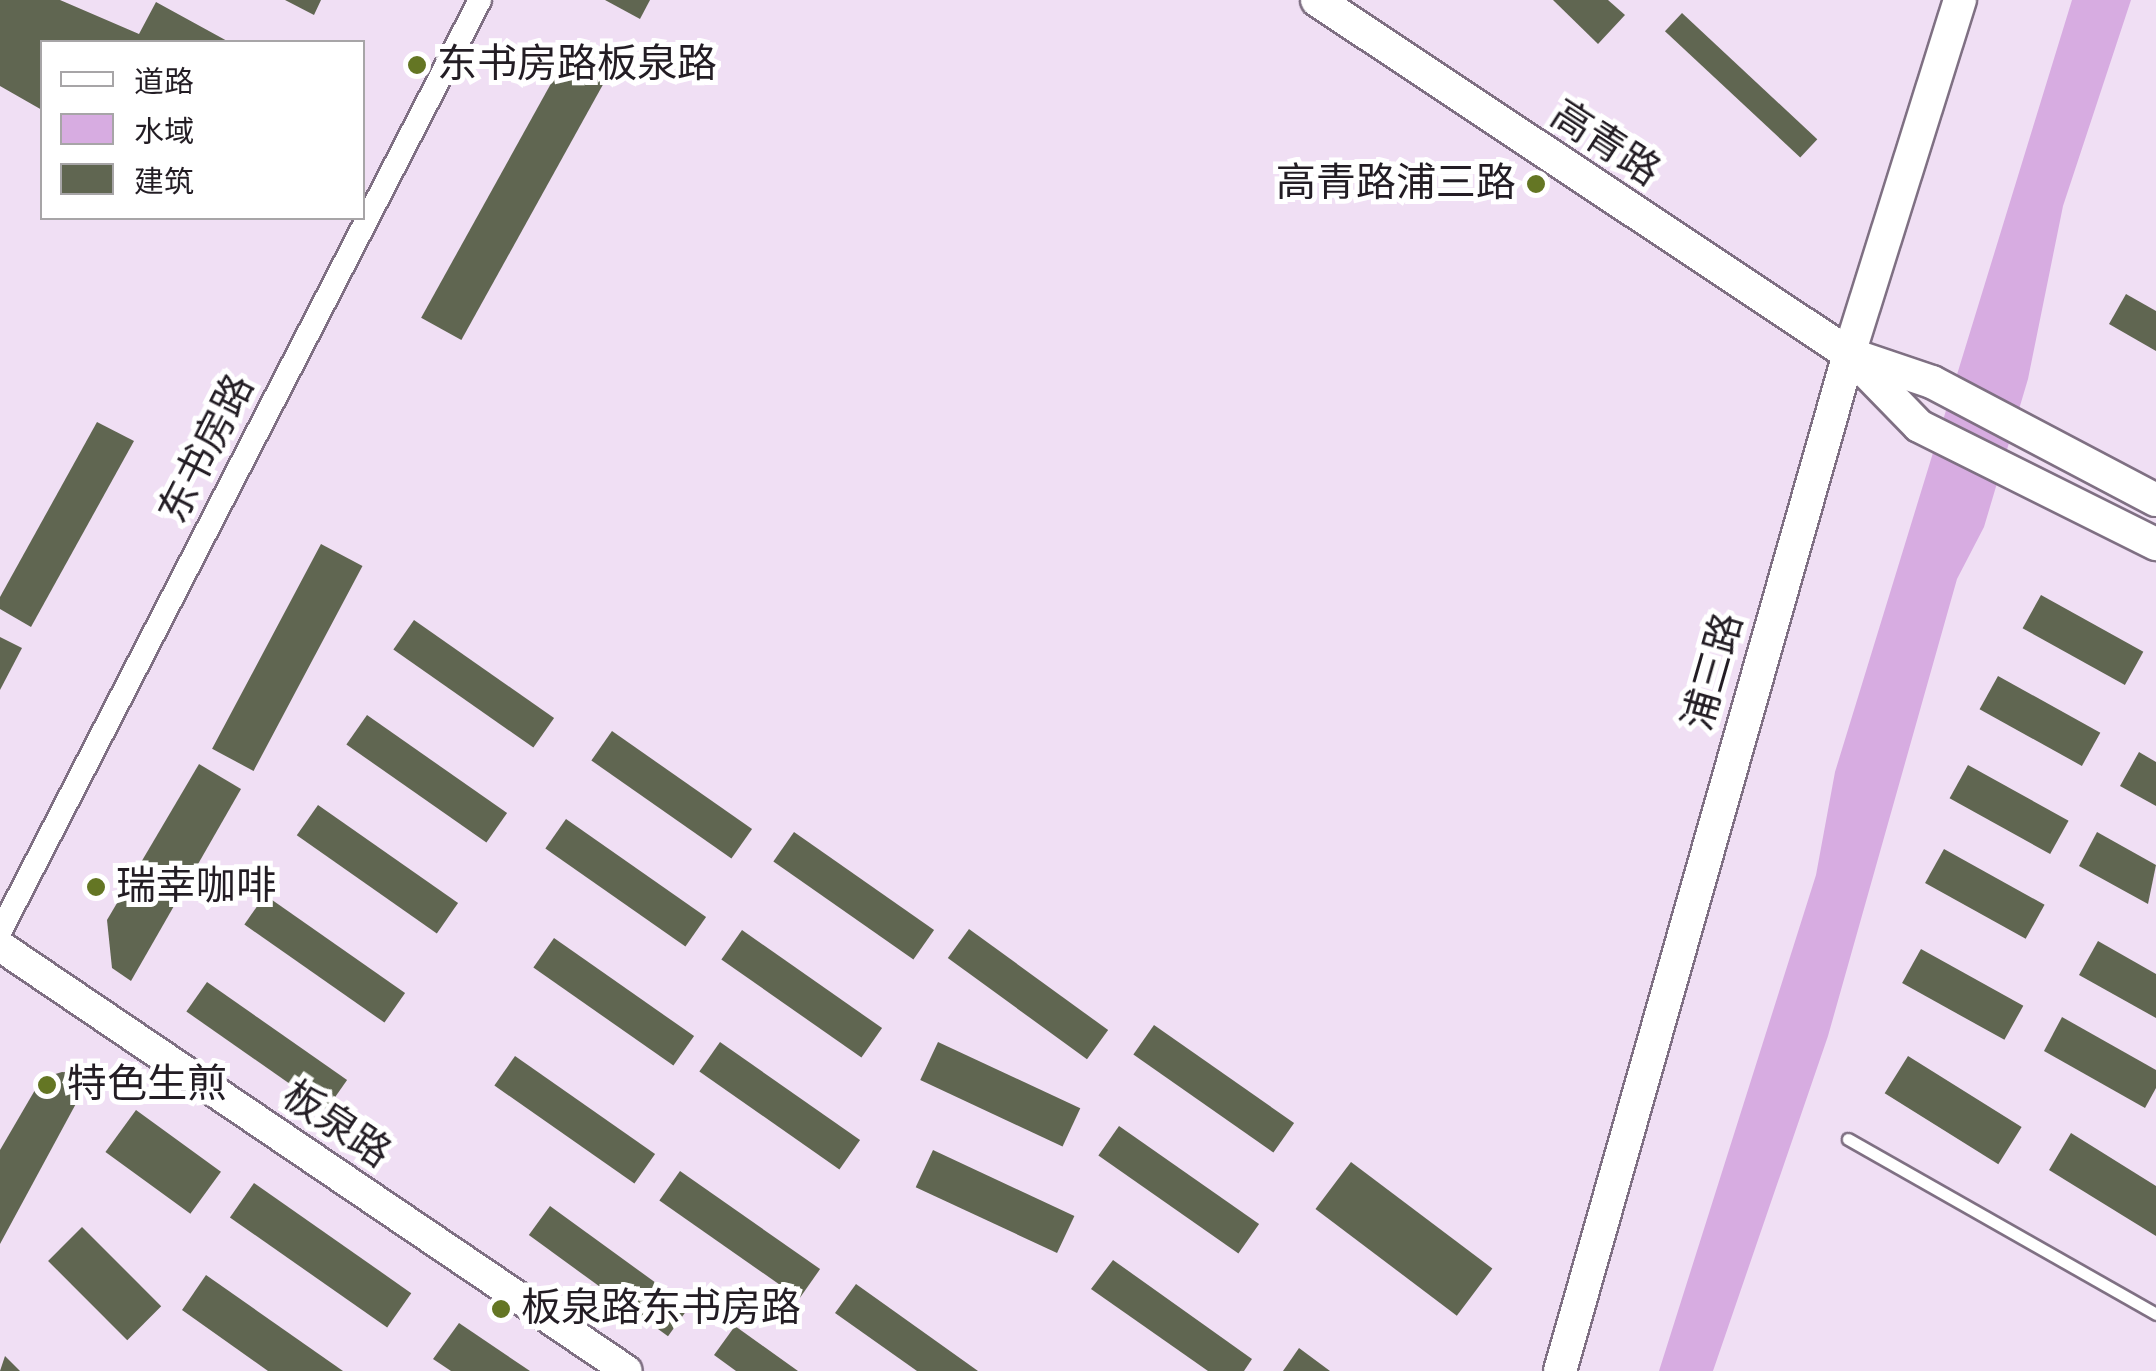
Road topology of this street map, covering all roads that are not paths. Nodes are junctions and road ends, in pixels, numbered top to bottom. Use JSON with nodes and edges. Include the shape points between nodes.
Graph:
{"nodes":[{"id":1,"x":480,"y":0,"type":"edge"},
{"id":2,"x":1317,"y":0,"type":"edge"},
{"id":3,"x":1960,"y":0,"type":"edge"},
{"id":4,"x":1849,"y":354,"type":"junction"},
{"id":5,"x":2156,"y":500,"type":"edge"},
{"id":6,"x":2156,"y":544,"type":"edge"},
{"id":7,"x":0,"y":932,"type":"edge"},
{"id":8,"x":0,"y":946,"type":"edge"},
{"id":9,"x":1848,"y":1139,"type":"dead end"},
{"id":10,"x":2156,"y":1314,"type":"edge"},
{"id":11,"x":627,"y":1371,"type":"edge"},
{"id":12,"x":1560,"y":1371,"type":"edge"}],
"edges":[{"from":1,"to":7,"type":"street","name":"东书房路"},
{"from":2,"to":4,"type":"main road","name":"高青路"},
{"from":3,"to":4,"type":"main road","name":"浦三路"},
{"from":4,"to":5,"type":"main road","name":"高青路","via":[[1932,382]]},
{"from":4,"to":6,"type":"main road","name":"高青路","via":[[1919,426]]},
{"from":4,"to":12,"type":"main road","name":"浦三路"},
{"from":8,"to":11,"type":"street","name":"板泉路"},
{"from":9,"to":10,"type":"lane"}]}
